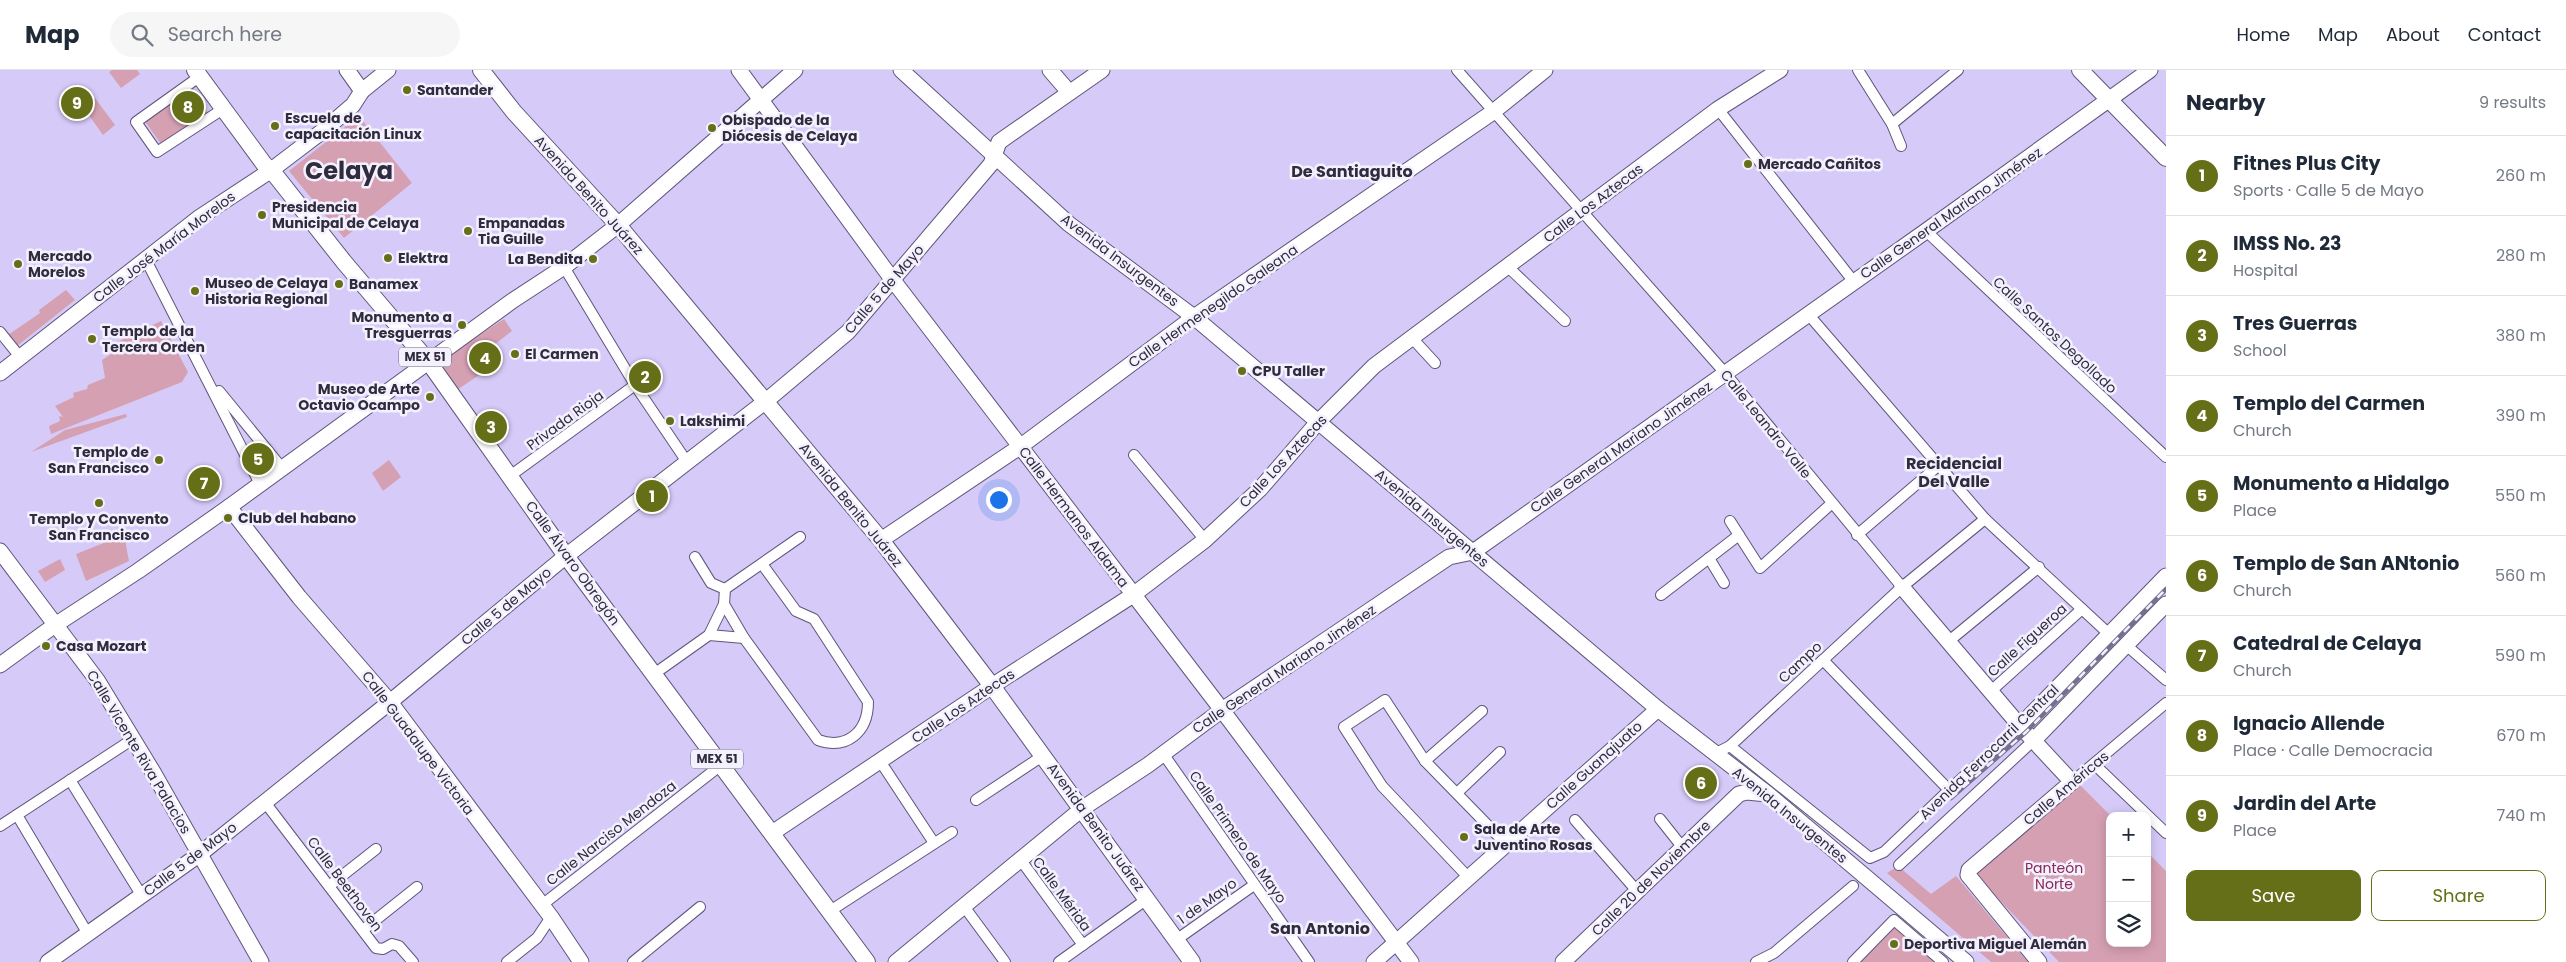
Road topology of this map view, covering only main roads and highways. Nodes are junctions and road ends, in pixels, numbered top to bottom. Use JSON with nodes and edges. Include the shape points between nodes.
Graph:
{"nodes":[{"id":1,"x":348,"y":70,"type":"edge"},
{"id":2,"x":388,"y":70,"type":"edge"},
{"id":3,"x":481,"y":70,"type":"edge"},
{"id":4,"x":739,"y":70,"type":"edge"},
{"id":5,"x":795,"y":70,"type":"edge"},
{"id":6,"x":901,"y":70,"type":"edge"},
{"id":7,"x":1050,"y":70,"type":"edge"},
{"id":8,"x":1102,"y":70,"type":"edge"},
{"id":9,"x":1545,"y":70,"type":"edge"},
{"id":10,"x":1780,"y":70,"type":"edge"},
{"id":11,"x":2080,"y":70,"type":"edge"},
{"id":12,"x":2150,"y":70,"type":"edge"},
{"id":13,"x":197,"y":73,"type":"edge"},
{"id":14,"x":362,"y":91,"type":"junction"},
{"id":15,"x":1069,"y":92,"type":"junction"},
{"id":16,"x":760,"y":98,"type":"junction"},
{"id":17,"x":2110,"y":101,"type":"junction"},
{"id":18,"x":994,"y":153,"type":"junction"},
{"id":19,"x":2166,"y":158,"type":"edge"},
{"id":20,"x":270,"y":170,"type":"junction"},
{"id":21,"x":618,"y":225,"type":"junction"},
{"id":22,"x":892,"y":279,"type":"junction"},
{"id":23,"x":1194,"y":317,"type":"junction"},
{"id":24,"x":428,"y":361,"type":"junction"},
{"id":25,"x":0,"y":373,"type":"edge"},
{"id":26,"x":766,"y":401,"type":"junction"},
{"id":27,"x":1318,"y":422,"type":"junction"},
{"id":28,"x":1021,"y":446,"type":"junction"},
{"id":29,"x":229,"y":506,"type":"junction"},
{"id":30,"x":881,"y":540,"type":"junction"},
{"id":31,"x":0,"y":552,"type":"edge"},
{"id":32,"x":1473,"y":552,"type":"junction"},
{"id":33,"x":566,"y":556,"type":"junction"},
{"id":34,"x":2166,"y":576,"type":"edge"},
{"id":35,"x":1902,"y":587,"type":"road end"},
{"id":36,"x":1134,"y":595,"type":"junction"},
{"id":37,"x":2166,"y":604,"type":"edge"},
{"id":38,"x":55,"y":625,"type":"junction"},
{"id":39,"x":0,"y":666,"type":"edge"},
{"id":40,"x":992,"y":686,"type":"junction"},
{"id":41,"x":390,"y":702,"type":"junction"},
{"id":42,"x":1658,"y":709,"type":"junction"},
{"id":43,"x":1222,"y":710,"type":"junction"},
{"id":44,"x":2020,"y":726,"type":"junction"},
{"id":45,"x":2034,"y":740,"type":"junction"},
{"id":46,"x":1714,"y":754,"type":"junction"},
{"id":47,"x":2072,"y":782,"type":"joint"},
{"id":48,"x":1740,"y":794,"type":"junction"},
{"id":49,"x":1769,"y":795,"type":"junction"},
{"id":50,"x":1082,"y":808,"type":"junction"},
{"id":51,"x":772,"y":833,"type":"junction"},
{"id":52,"x":200,"y":854,"type":"junction"},
{"id":53,"x":1396,"y":942,"type":"junction"},
{"id":54,"x":63,"y":957,"type":"edge"},
{"id":55,"x":48,"y":962,"type":"edge"},
{"id":56,"x":261,"y":962,"type":"edge"},
{"id":57,"x":581,"y":962,"type":"edge"},
{"id":58,"x":867,"y":962,"type":"edge"},
{"id":59,"x":896,"y":962,"type":"edge"},
{"id":60,"x":1192,"y":962,"type":"edge"},
{"id":61,"x":1374,"y":962,"type":"edge"},
{"id":62,"x":1411,"y":962,"type":"edge"},
{"id":63,"x":1563,"y":962,"type":"edge"},
{"id":64,"x":1966,"y":962,"type":"edge"},
{"id":65,"x":2039,"y":962,"type":"edge"}],
"edges":[{"from":1,"to":14,"type":"main road"},
{"from":2,"to":14,"type":"main road","name":"Calle José María Morelos"},
{"from":3,"to":21,"type":"main road","name":"Avenida Benito Juárez","via":[[514,112]]},
{"from":4,"to":16,"type":"main road","name":"Calle Hermanos Aldama"},
{"from":5,"to":16,"type":"main road"},
{"from":6,"to":18,"type":"main road","name":"Avenida Insurgentes"},
{"from":7,"to":15,"type":"main road"},
{"from":8,"to":15,"type":"main road","name":"Calle 5 de Mayo"},
{"from":9,"to":23,"type":"main road","name":"Calle Hermenegildo Galeana","via":[[1493,112]]},
{"from":10,"to":27,"type":"main road","name":"Calle Los Aztecas","via":[[1718,109],[1374,366]]},
{"from":11,"to":17,"type":"main road"},
{"from":12,"to":17,"type":"main road","name":"Calle General Mariano Jiménez"},
{"from":13,"to":20,"type":"main road","number":"MEX 51"},
{"from":14,"to":20,"type":"main road","name":"Calle José María Morelos","via":[[353,105]]},
{"from":15,"to":18,"type":"main road","name":"Calle 5 de Mayo","via":[[999,142]]},
{"from":16,"to":21,"type":"main road"},
{"from":16,"to":22,"type":"main road","name":"Calle Hermanos Aldama"},
{"from":17,"to":19,"type":"main road"},
{"from":17,"to":32,"type":"main road","name":"Calle General Mariano Jiménez"},
{"from":18,"to":22,"type":"main road","name":"Calle 5 de Mayo","via":[[991,164]]},
{"from":18,"to":23,"type":"main road","name":"Avenida Insurgentes","via":[[1069,224]]},
{"from":20,"to":24,"type":"main road","name":"Calle Álvaro Obregón","number":"MEX 51"},
{"from":20,"to":25,"type":"main road","name":"Calle José María Morelos","via":[[145,258]]},
{"from":21,"to":24,"type":"main road","via":[[564,267]]},
{"from":21,"to":26,"type":"main road","name":"Avenida Benito Juárez"},
{"from":22,"to":26,"type":"main road","name":"Calle 5 de Mayo","via":[[848,332]]},
{"from":22,"to":28,"type":"main road","name":"Calle Hermanos Aldama"},
{"from":23,"to":27,"type":"main road","name":"Avenida Insurgentes"},
{"from":23,"to":28,"type":"main road","name":"Calle Hermenegildo Galeana"},
{"from":24,"to":29,"type":"main road"},
{"from":24,"to":33,"type":"main road","name":"Calle Álvaro Obregón","number":"MEX 51"},
{"from":26,"to":30,"type":"main road","name":"Avenida Benito Juárez"},
{"from":26,"to":33,"type":"main road","name":"Calle 5 de Mayo"},
{"from":27,"to":32,"type":"main road","name":"Avenida Insurgentes"},
{"from":27,"to":36,"type":"main road","name":"Calle Los Aztecas","via":[[1260,489],[1205,540]]},
{"from":28,"to":30,"type":"main road","name":"Calle Hermenegildo Galeana"},
{"from":28,"to":36,"type":"main road","name":"Calle Hermanos Aldama"},
{"from":29,"to":38,"type":"main road"},
{"from":29,"to":41,"type":"main road","name":"Calle Guadalupe Victoria","via":[[299,597]]},
{"from":30,"to":40,"type":"main road","name":"Avenida Benito Juárez"},
{"from":31,"to":38,"type":"main road","name":"Calle Vicente Riva Palacios"},
{"from":32,"to":42,"type":"main road","name":"Avenida Insurgentes"},
{"from":32,"to":43,"type":"main road","name":"Calle General Mariano Jiménez","via":[[1448,557]]},
{"from":33,"to":41,"type":"main road","name":"Calle 5 de Mayo"},
{"from":33,"to":51,"type":"main road","name":"Calle Álvaro Obregón","number":"MEX 51"},
{"from":34,"to":44,"type":"main road","name":"Avenida Ferrocarril Central"},
{"from":35,"to":44,"type":"main road","name":"Calle Leandro Valle"},
{"from":36,"to":40,"type":"main road","name":"Calle Los Aztecas"},
{"from":36,"to":43,"type":"main road","name":"Calle Hermanos Aldama"},
{"from":37,"to":45,"type":"main road","name":"Avenida Ferrocarril Central"},
{"from":38,"to":39,"type":"main road"},
{"from":38,"to":52,"type":"main road","name":"Calle Vicente Riva Palacios","via":[[97,680],[156,770]]},
{"from":40,"to":50,"type":"main road","name":"Avenida Benito Juárez"},
{"from":40,"to":51,"type":"main road","name":"Calle Los Aztecas"},
{"from":41,"to":52,"type":"main road","name":"Calle 5 de Mayo"},
{"from":41,"to":57,"type":"main road","name":"Calle Guadalupe Victoria"},
{"from":42,"to":46,"type":"main road","name":"Avenida Insurgentes"},
{"from":42,"to":53,"type":"main road","name":"Calle Guanajuato"},
{"from":43,"to":50,"type":"main road","name":"Calle General Mariano Jiménez","via":[[1148,765]]},
{"from":43,"to":53,"type":"main road","name":"Calle Hermanos Aldama"},
{"from":44,"to":45,"type":"main road","name":"Calle Leandro Valle"},
{"from":45,"to":47,"type":"main road","name":"Calle Leandro Valle"},
{"from":46,"to":48,"type":"main road","via":[[1714,761],[1737,778]]},
{"from":46,"to":49,"type":"main road","name":"Avenida Insurgentes"},
{"from":47,"to":65,"type":"main road","name":"Calle Américas","via":[[1968,874]]},
{"from":48,"to":49,"type":"main road","via":[[1755,792]]},
{"from":48,"to":63,"type":"main road","name":"Calle 20 de Noviembre"},
{"from":49,"to":64,"type":"main road","name":"Avenida Insurgentes"},
{"from":50,"to":59,"type":"main road","name":"Calle General Mariano Jiménez"},
{"from":50,"to":60,"type":"main road","name":"Avenida Benito Juárez"},
{"from":51,"to":58,"type":"main road","name":"Calle Álvaro Obregón","number":"MEX 51"},
{"from":52,"to":54,"type":"main road","name":"Calle 5 de Mayo","via":[[88,934]]},
{"from":52,"to":56,"type":"main road","name":"Calle Vicente Riva Palacios"},
{"from":53,"to":61,"type":"main road","name":"Calle Guanajuato"},
{"from":53,"to":62,"type":"main road","name":"Calle Hermanos Aldama"},
{"from":54,"to":55,"type":"main road","name":"Calle 5 de Mayo"}]}
